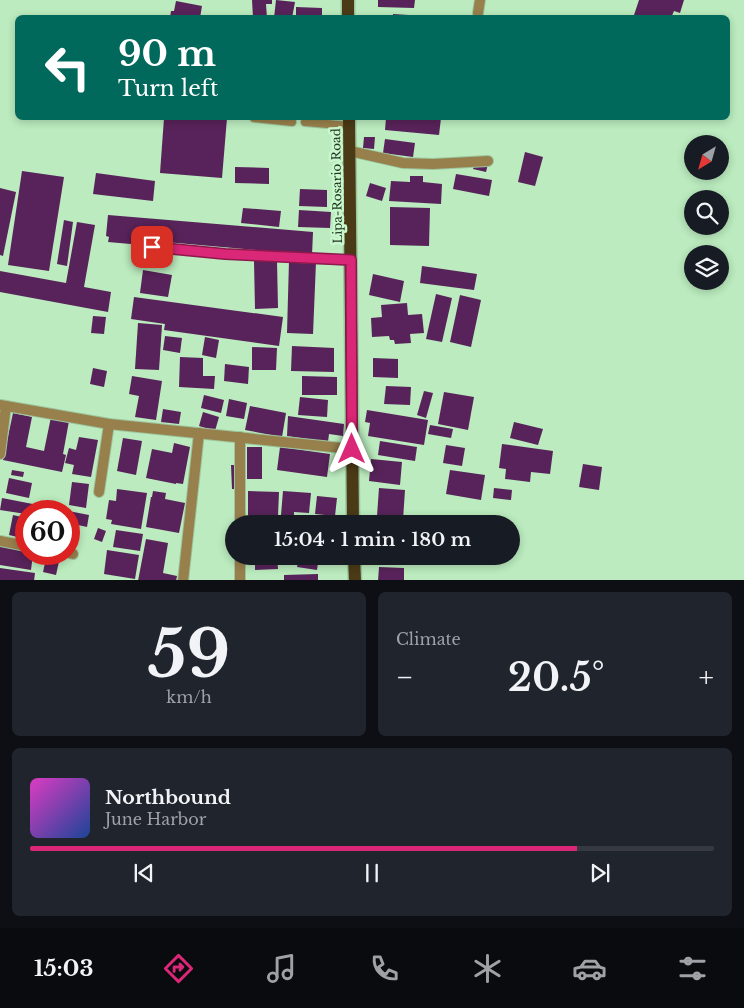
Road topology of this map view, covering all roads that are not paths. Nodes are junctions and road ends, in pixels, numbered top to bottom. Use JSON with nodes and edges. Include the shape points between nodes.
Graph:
{"nodes":[{"id":1,"x":348,"y":0,"type":"edge"},
{"id":2,"x":480,"y":0,"type":"edge"},
{"id":3,"x":478,"y":13,"type":"dead end"},
{"id":4,"x":348,"y":15,"type":"edge"},
{"id":5,"x":273,"y":120,"type":"edge"},
{"id":6,"x":292,"y":122,"type":"dead end"},
{"id":7,"x":305,"y":122,"type":"dead end"},
{"id":8,"x":350,"y":122,"type":"edge"},
{"id":9,"x":350,"y":151,"type":"junction"},
{"id":10,"x":488,"y":161,"type":"dead end"},
{"id":11,"x":152,"y":247,"type":"dead end"},
{"id":12,"x":351,"y":260,"type":"junction"},
{"id":13,"x":3,"y":405,"type":"edge"},
{"id":14,"x":108,"y":424,"type":"junction"},
{"id":15,"x":199,"y":433,"type":"junction"},
{"id":16,"x":240,"y":437,"type":"junction"},
{"id":17,"x":352,"y":449,"type":"junction"},
{"id":18,"x":0,"y":454,"type":"edge"},
{"id":19,"x":99,"y":492,"type":"dead end"},
{"id":20,"x":240,"y":515,"type":"edge"},
{"id":21,"x":353,"y":515,"type":"edge"},
{"id":22,"x":0,"y":541,"type":"edge"},
{"id":23,"x":15,"y":544,"type":"edge"},
{"id":24,"x":240,"y":565,"type":"edge"},
{"id":25,"x":354,"y":565,"type":"edge"},
{"id":26,"x":184,"y":580,"type":"edge"},
{"id":27,"x":240,"y":580,"type":"edge"},
{"id":28,"x":355,"y":580,"type":"edge"}],
"edges":[{"from":1,"to":4,"type":"main road"},
{"from":2,"to":3,"type":"street"},
{"from":5,"to":6,"type":"lane"},
{"from":7,"to":8,"type":"lane"},
{"from":8,"to":9,"type":"main road","name":"Lipa-Rosario Road"},
{"from":9,"to":10,"type":"street","via":[[403,163]]},
{"from":9,"to":12,"type":"main road","name":"Lipa-Rosario Road"},
{"from":11,"to":12,"type":"lane"},
{"from":12,"to":17,"type":"main road","name":"Lipa-Rosario Road"},
{"from":13,"to":14,"type":"street"},
{"from":13,"to":18,"type":"street"},
{"from":14,"to":15,"type":"street"},
{"from":14,"to":19,"type":"street"},
{"from":15,"to":16,"type":"street"},
{"from":15,"to":26,"type":"street"},
{"from":16,"to":17,"type":"street"},
{"from":16,"to":20,"type":"street"},
{"from":17,"to":21,"type":"main road","name":"Lipa-Rosario Road"},
{"from":22,"to":23,"type":"street"},
{"from":24,"to":27,"type":"street"},
{"from":25,"to":28,"type":"main road"}]}
